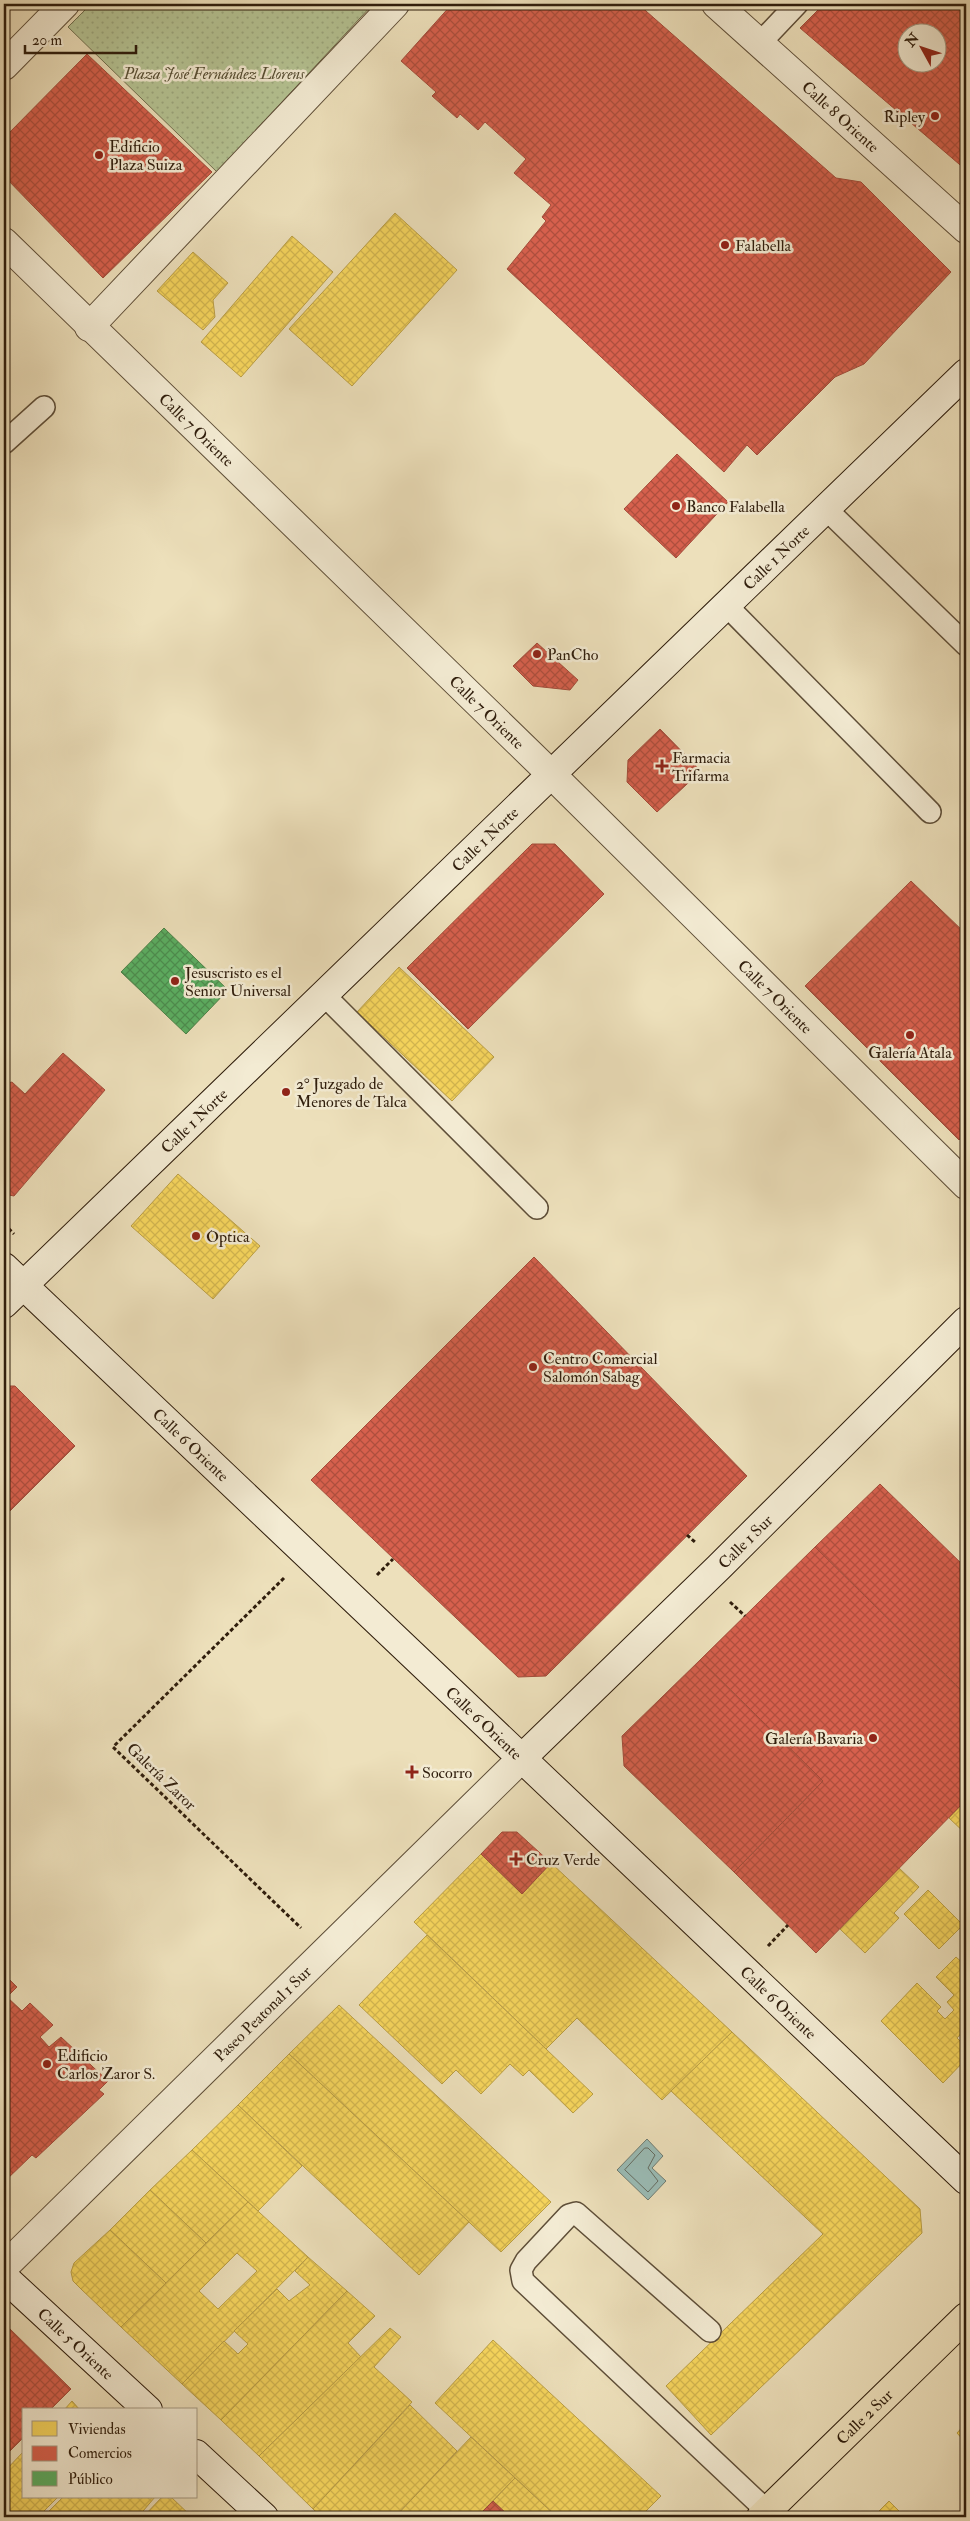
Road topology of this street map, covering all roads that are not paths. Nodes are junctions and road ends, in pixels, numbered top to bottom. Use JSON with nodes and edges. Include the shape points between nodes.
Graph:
{"nodes":[{"id":1,"x":65,"y":4,"type":"edge"},
{"id":2,"x":395,"y":4,"type":"edge"},
{"id":3,"x":716,"y":4,"type":"edge"},
{"id":4,"x":797,"y":4,"type":"edge"},
{"id":5,"x":760,"y":43,"type":"junction"},
{"id":6,"x":4,"y":66,"type":"edge"},
{"id":7,"x":966,"y":229,"type":"edge"},
{"id":8,"x":4,"y":242,"type":"edge"},
{"id":9,"x":90,"y":328,"type":"junction"},
{"id":10,"x":966,"y":373,"type":"edge"},
{"id":11,"x":44,"y":407,"type":"dead end"},
{"id":12,"x":4,"y":443,"type":"edge"},
{"id":13,"x":826,"y":509,"type":"junction"},
{"id":14,"x":726,"y":605,"type":"junction"},
{"id":15,"x":966,"y":645,"type":"edge"},
{"id":16,"x":551,"y":774,"type":"junction"},
{"id":17,"x":930,"y":812,"type":"dead end"},
{"id":18,"x":323,"y":994,"type":"junction"},
{"id":19,"x":966,"y":1185,"type":"edge"},
{"id":20,"x":536,"y":1208,"type":"dead end"},
{"id":21,"x":4,"y":1267,"type":"edge"},
{"id":22,"x":23,"y":1285,"type":"junction"},
{"id":23,"x":4,"y":1304,"type":"edge"},
{"id":24,"x":966,"y":1322,"type":"edge"},
{"id":25,"x":522,"y":1758,"type":"junction"},
{"id":26,"x":966,"y":2180,"type":"edge"},
{"id":27,"x":4,"y":2267,"type":"edge"},
{"id":28,"x":4,"y":2277,"type":"edge"},
{"id":29,"x":966,"y":2316,"type":"edge"},
{"id":30,"x":710,"y":2331,"type":"dead end"},
{"id":31,"x":146,"y":2408,"type":"edge"},
{"id":32,"x":198,"y":2456,"type":"edge"},
{"id":33,"x":764,"y":2514,"type":"edge"},
{"id":34,"x":264,"y":2517,"type":"edge"}],
"edges":[{"from":1,"to":6,"type":"main road"},
{"from":2,"to":9,"type":"main road"},
{"from":3,"to":5,"type":"main road","name":"Calle 8 Oriente"},
{"from":4,"to":5,"type":"lane"},
{"from":5,"to":7,"type":"main road","name":"Calle 8 Oriente"},
{"from":8,"to":9,"type":"main road","name":"Calle 7 Oriente"},
{"from":9,"to":16,"type":"main road","name":"Calle 7 Oriente"},
{"from":10,"to":13,"type":"main road","name":"Calle 1 Norte"},
{"from":11,"to":12,"type":"lane"},
{"from":13,"to":14,"type":"main road","name":"Calle 1 Norte"},
{"from":13,"to":15,"type":"lane"},
{"from":14,"to":16,"type":"main road","name":"Calle 1 Norte"},
{"from":14,"to":17,"type":"lane"},
{"from":16,"to":18,"type":"main road","name":"Calle 1 Norte"},
{"from":16,"to":19,"type":"main road","name":"Calle 7 Oriente"},
{"from":18,"to":20,"type":"lane"},
{"from":18,"to":22,"type":"main road","name":"Calle 1 Norte"},
{"from":21,"to":22,"type":"main road","name":"Calle 6 Oriente"},
{"from":22,"to":23,"type":"main road","name":"Calle 1 Norte"},
{"from":22,"to":25,"type":"main road","name":"Calle 6 Oriente"},
{"from":24,"to":25,"type":"main road","name":"Calle 1 Sur"},
{"from":25,"to":26,"type":"main road","name":"Calle 6 Oriente"},
{"from":25,"to":27,"type":"main road","name":"Paseo Peatonal 1 Sur"},
{"from":28,"to":31,"type":"main road","name":"Calle 5 Oriente"},
{"from":29,"to":33,"type":"main road","name":"Calle 2 Sur"},
{"from":30,"to":33,"type":"lane","via":[[576,2213],[569,2215],[521,2270],[523,2281]]},
{"from":32,"to":34,"type":"main road"}]}
